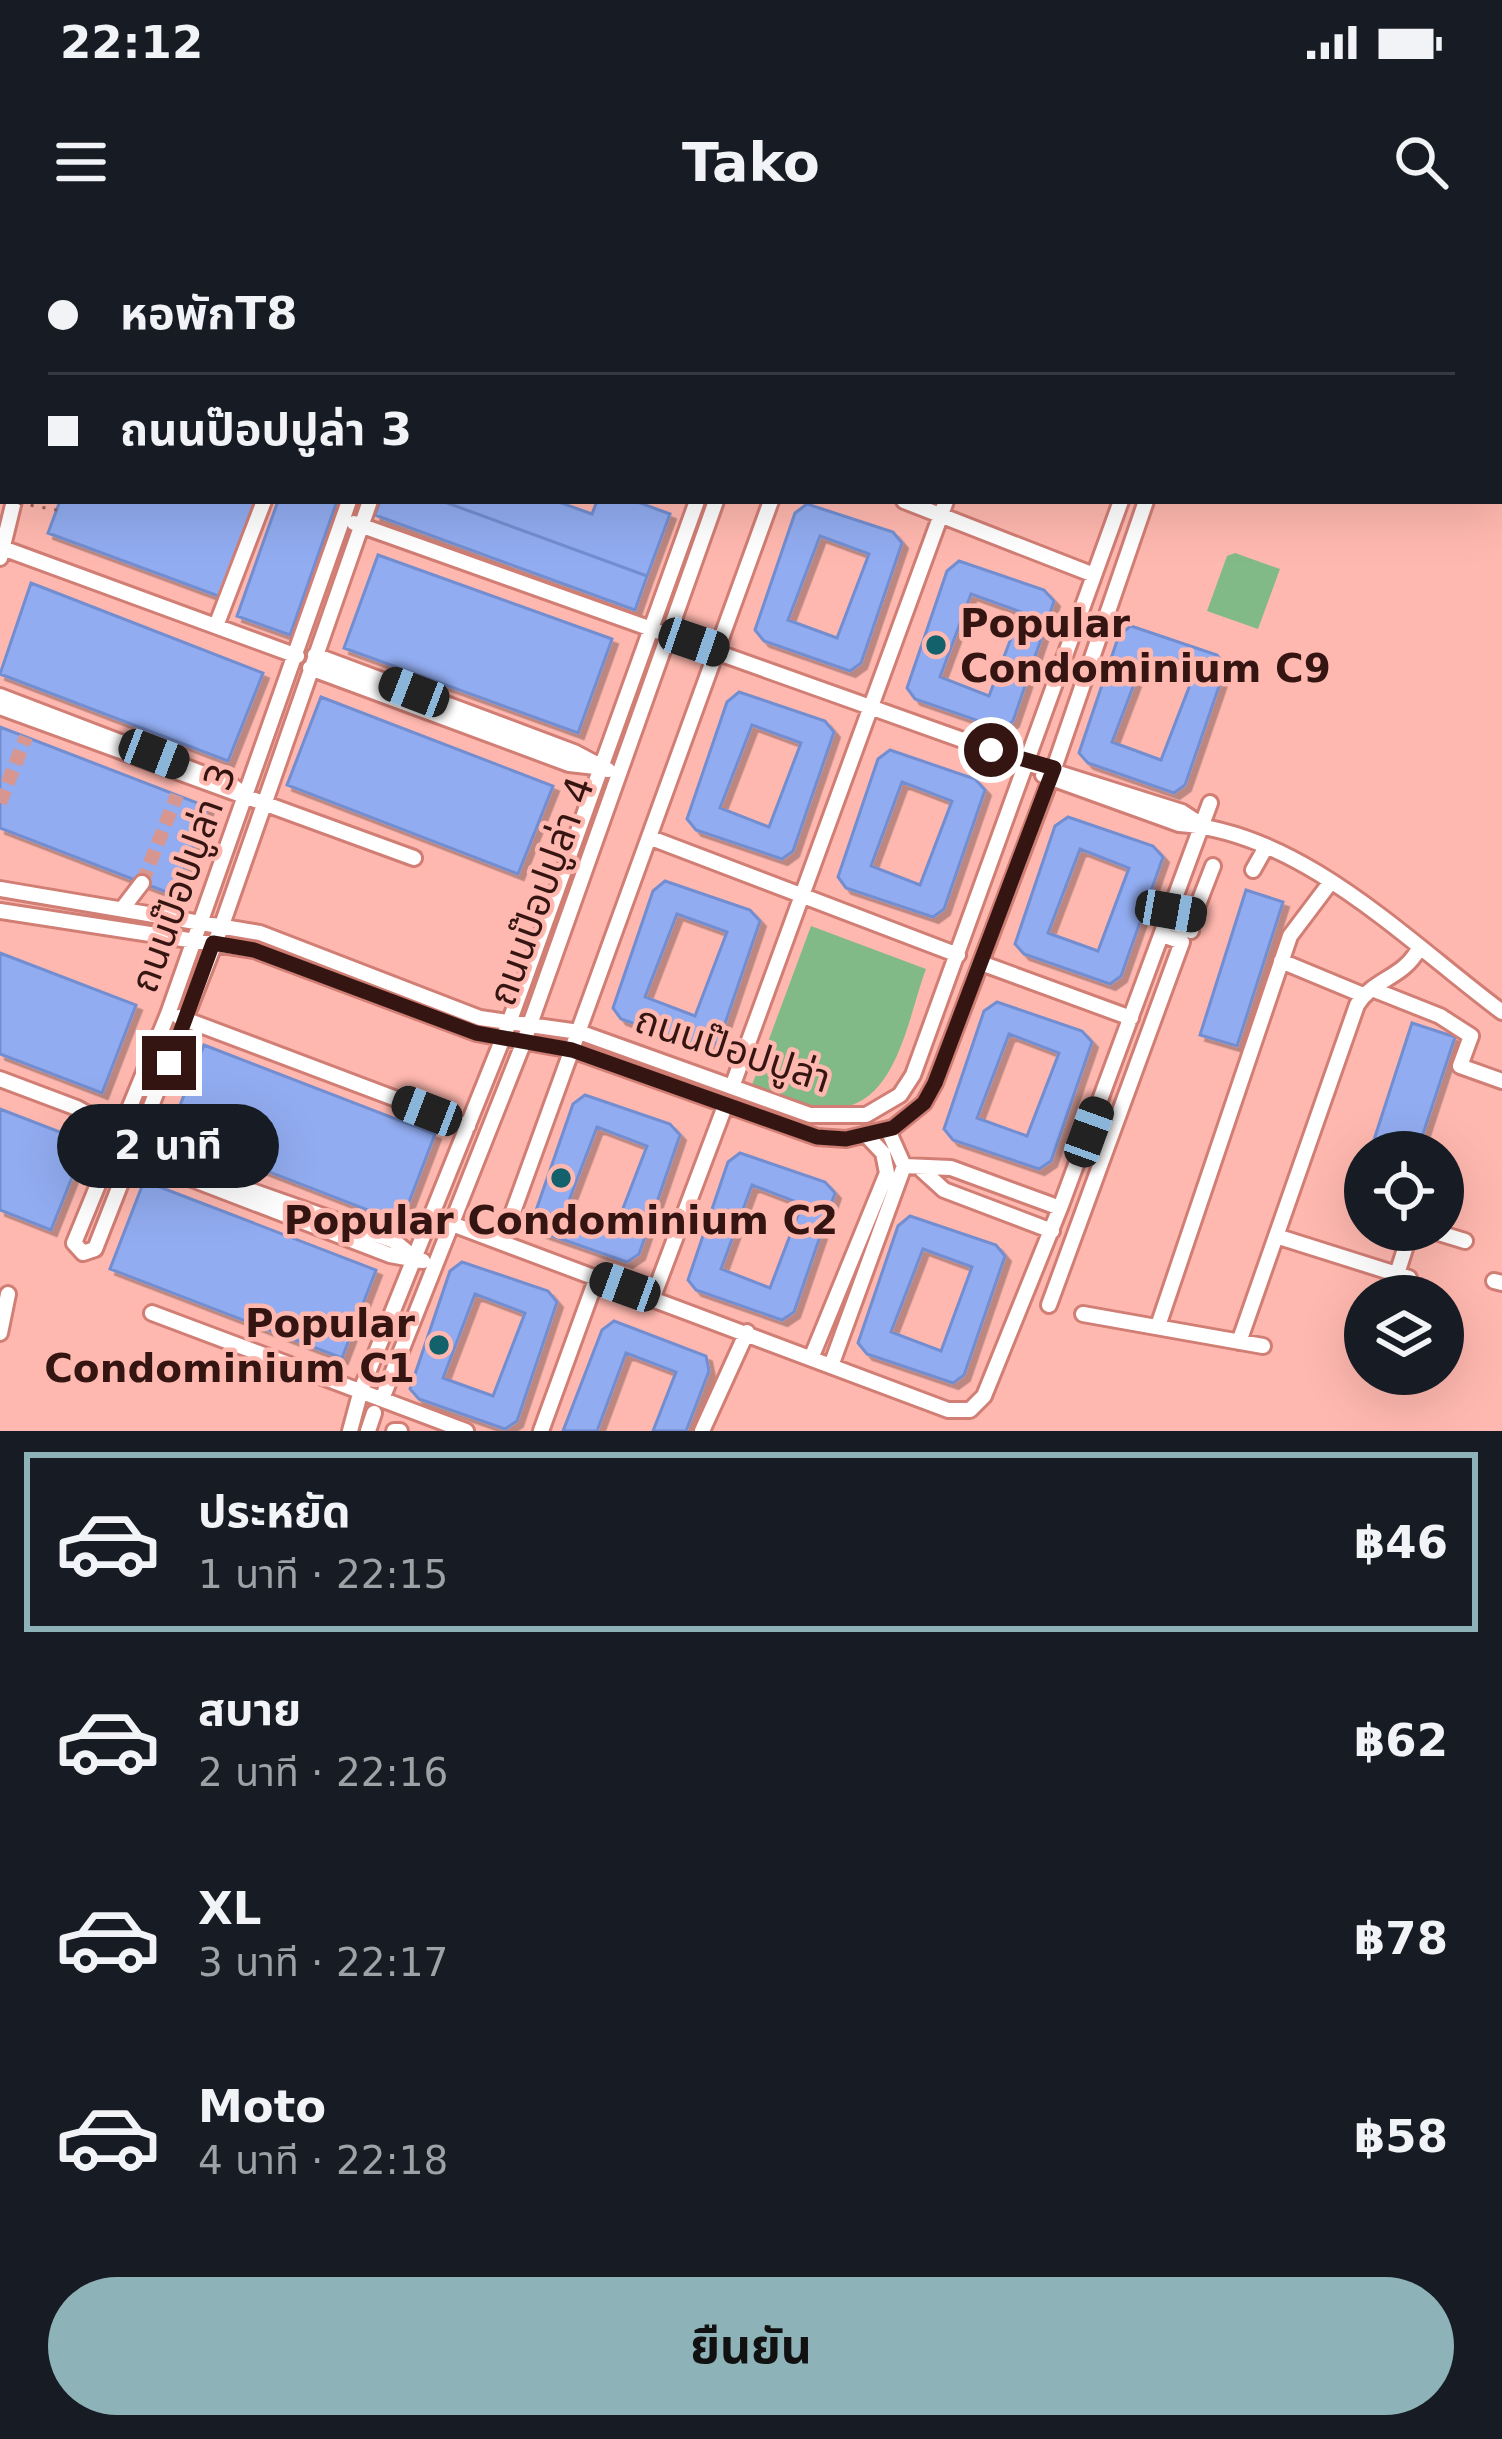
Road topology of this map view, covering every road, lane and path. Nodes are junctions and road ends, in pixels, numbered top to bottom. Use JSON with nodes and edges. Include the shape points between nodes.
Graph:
{"nodes":[{"id":1,"x":9,"y":504,"type":"edge"},
{"id":2,"x":25,"y":504,"type":"edge"},
{"id":3,"x":263,"y":504,"type":"edge"},
{"id":4,"x":348,"y":504,"type":"edge"},
{"id":5,"x":369,"y":504,"type":"edge"},
{"id":6,"x":696,"y":504,"type":"edge"},
{"id":7,"x":715,"y":504,"type":"edge"},
{"id":8,"x":770,"y":504,"type":"edge"},
{"id":9,"x":1120,"y":504,"type":"edge"},
{"id":10,"x":1145,"y":504,"type":"edge"},
{"id":11,"x":943,"y":508,"type":"edge"},
{"id":12,"x":57,"y":510,"type":"dead end"},
{"id":13,"x":343,"y":519,"type":"junction"},
{"id":14,"x":362,"y":526,"type":"junction"},
{"id":15,"x":1,"y":551,"type":"edge"},
{"id":16,"x":1094,"y":574,"type":"junction"},
{"id":17,"x":216,"y":626,"type":"junction"},
{"id":18,"x":651,"y":628,"type":"junction"},
{"id":19,"x":669,"y":633,"type":"junction"},
{"id":20,"x":720,"y":651,"type":"junction"},
{"id":21,"x":297,"y":656,"type":"junction"},
{"id":22,"x":313,"y":662,"type":"junction"},
{"id":23,"x":0,"y":696,"type":"edge"},
{"id":24,"x":874,"y":706,"type":"junction"},
{"id":25,"x":0,"y":707,"type":"edge"},
{"id":26,"x":32,"y":719,"type":"junction"},
{"id":27,"x":26,"y":737,"type":"tunnel mouth"},
{"id":28,"x":1030,"y":764,"type":"junction"},
{"id":29,"x":601,"y":768,"type":"junction"},
{"id":30,"x":618,"y":774,"type":"junction"},
{"id":31,"x":1052,"y":774,"type":"junction"},
{"id":32,"x":184,"y":777,"type":"junction"},
{"id":33,"x":177,"y":795,"type":"tunnel mouth"},
{"id":34,"x":255,"y":801,"type":"junction"},
{"id":35,"x":1210,"y":803,"type":"dead end"},
{"id":36,"x":1202,"y":825,"type":"junction"},
{"id":37,"x":651,"y":838,"type":"junction"},
{"id":38,"x":1266,"y":847,"type":"junction"},
{"id":39,"x":414,"y":858,"type":"dead end"},
{"id":40,"x":1213,"y":866,"type":"dead end"},
{"id":41,"x":1253,"y":870,"type":"dead end"},
{"id":42,"x":142,"y":883,"type":"tunnel mouth"},
{"id":43,"x":1330,"y":883,"type":"junction"},
{"id":44,"x":0,"y":889,"type":"edge"},
{"id":45,"x":805,"y":898,"type":"junction"},
{"id":46,"x":122,"y":909,"type":"junction"},
{"id":47,"x":0,"y":911,"type":"edge"},
{"id":48,"x":199,"y":921,"type":"junction"},
{"id":49,"x":1166,"y":922,"type":"junction"},
{"id":50,"x":222,"y":926,"type":"junction"},
{"id":51,"x":1191,"y":931,"type":"dead end"},
{"id":52,"x":192,"y":940,"type":"junction"},
{"id":53,"x":213,"y":943,"type":"junction"},
{"id":54,"x":1418,"y":950,"type":"junction"},
{"id":55,"x":958,"y":955,"type":"junction"},
{"id":56,"x":1281,"y":961,"type":"junction"},
{"id":57,"x":981,"y":963,"type":"junction"},
{"id":58,"x":1368,"y":992,"type":"junction"},
{"id":59,"x":1502,"y":1012,"type":"edge"},
{"id":60,"x":169,"y":1014,"type":"junction"},
{"id":61,"x":1131,"y":1018,"type":"junction"},
{"id":62,"x":185,"y":1019,"type":"junction"},
{"id":63,"x":508,"y":1023,"type":"junction"},
{"id":64,"x":528,"y":1026,"type":"junction"},
{"id":65,"x":579,"y":1031,"type":"junction"},
{"id":66,"x":502,"y":1040,"type":"junction"},
{"id":67,"x":523,"y":1044,"type":"junction"},
{"id":68,"x":572,"y":1050,"type":"junction"},
{"id":69,"x":0,"y":1079,"type":"edge"},
{"id":70,"x":1502,"y":1081,"type":"edge"},
{"id":71,"x":732,"y":1087,"type":"junction"},
{"id":72,"x":725,"y":1106,"type":"junction"},
{"id":73,"x":468,"y":1126,"type":"junction"},
{"id":74,"x":888,"y":1130,"type":"junction"},
{"id":75,"x":120,"y":1132,"type":"junction"},
{"id":76,"x":868,"y":1137,"type":"junction"},
{"id":77,"x":135,"y":1151,"type":"junction"},
{"id":78,"x":904,"y":1166,"type":"junction"},
{"id":79,"x":922,"y":1170,"type":"junction"},
{"id":80,"x":1060,"y":1208,"type":"junction"},
{"id":81,"x":452,"y":1223,"type":"junction"},
{"id":82,"x":1052,"y":1232,"type":"junction"},
{"id":83,"x":1276,"y":1236,"type":"junction"},
{"id":84,"x":502,"y":1242,"type":"junction"},
{"id":85,"x":1407,"y":1251,"type":"edge"},
{"id":86,"x":415,"y":1258,"type":"junction"},
{"id":87,"x":434,"y":1265,"type":"junction"},
{"id":88,"x":598,"y":1277,"type":"junction"},
{"id":89,"x":8,"y":1294,"type":"dead end"},
{"id":90,"x":653,"y":1298,"type":"junction"},
{"id":91,"x":1049,"y":1306,"type":"dead end"},
{"id":92,"x":152,"y":1313,"type":"dead end"},
{"id":93,"x":1083,"y":1314,"type":"dead end"},
{"id":94,"x":1158,"y":1327,"type":"junction"},
{"id":95,"x":747,"y":1332,"type":"junction"},
{"id":96,"x":0,"y":1333,"type":"edge"},
{"id":97,"x":1239,"y":1342,"type":"junction"},
{"id":98,"x":1263,"y":1346,"type":"dead end"},
{"id":99,"x":812,"y":1356,"type":"junction"},
{"id":100,"x":832,"y":1364,"type":"junction"},
{"id":101,"x":361,"y":1390,"type":"junction"},
{"id":102,"x":378,"y":1406,"type":"junction"},
{"id":103,"x":350,"y":1431,"type":"edge"},
{"id":104,"x":368,"y":1431,"type":"edge"},
{"id":105,"x":466,"y":1431,"type":"edge"},
{"id":106,"x":541,"y":1431,"type":"edge"},
{"id":107,"x":702,"y":1431,"type":"edge"}],
"edges":[{"from":1,"to":15,"type":"street"},
{"from":2,"to":12,"type":"path","bridge":true},
{"from":3,"to":17,"type":"street"},
{"from":4,"to":13,"type":"street","name":"ถนนป๊อปปูล่า 3"},
{"from":5,"to":14,"type":"street","name":"ถนนป๊อปปูล่า 3"},
{"from":6,"to":18,"type":"street","name":"ถนนป๊อปปูล่า 4"},
{"from":7,"to":19,"type":"street","name":"ถนนป๊อปปูล่า 4"},
{"from":8,"to":20,"type":"street"},
{"from":9,"to":16,"type":"street","name":"ถนนป๊อปปูล่า"},
{"from":10,"to":31,"type":"street","name":"ถนนป๊อปปูล่า"},
{"from":11,"to":16,"type":"street"},
{"from":11,"to":24,"type":"street"},
{"from":13,"to":14,"type":"street"},
{"from":13,"to":21,"type":"street","name":"ถนนป๊อปปูล่า 3"},
{"from":14,"to":18,"type":"street"},
{"from":14,"to":22,"type":"street","name":"ถนนป๊อปปูล่า 3"},
{"from":15,"to":17,"type":"street"},
{"from":16,"to":28,"type":"street","name":"ถนนป๊อปปูล่า"},
{"from":17,"to":21,"type":"street"},
{"from":18,"to":19,"type":"street"},
{"from":18,"to":29,"type":"street","name":"ถนนป๊อปปูล่า 4"},
{"from":19,"to":20,"type":"street"},
{"from":19,"to":30,"type":"street","name":"ถนนป๊อปปูล่า 4"},
{"from":20,"to":24,"type":"street"},
{"from":20,"to":37,"type":"street"},
{"from":21,"to":34,"type":"street","name":"ถนนป๊อปปูล่า 3"},
{"from":22,"to":29,"type":"street"},
{"from":22,"to":34,"type":"street","name":"ถนนป๊อปปูล่า 3"},
{"from":23,"to":34,"type":"street","via":[[230,784]]},
{"from":24,"to":28,"type":"street"},
{"from":24,"to":45,"type":"street"},
{"from":25,"to":26,"type":"street"},
{"from":26,"to":27,"type":"street"},
{"from":26,"to":32,"type":"street"},
{"from":28,"to":31,"type":"street"},
{"from":28,"to":55,"type":"street","name":"ถนนป๊อปปูล่า"},
{"from":29,"to":30,"type":"street"},
{"from":29,"to":63,"type":"street","name":"ถนนป๊อปปูล่า 4"},
{"from":30,"to":64,"type":"street","name":"ถนนป๊อปปูล่า 4"},
{"from":31,"to":36,"type":"street"},
{"from":31,"to":57,"type":"street","name":"ถนนป๊อปปูล่า"},
{"from":32,"to":33,"type":"street"},
{"from":32,"to":34,"type":"street"},
{"from":34,"to":39,"type":"street"},
{"from":34,"to":48,"type":"street","name":"ถนนป๊อปปูล่า 3"},
{"from":34,"to":50,"type":"street","name":"ถนนป๊อปปูล่า 3"},
{"from":35,"to":36,"type":"street"},
{"from":36,"to":38,"type":"street"},
{"from":36,"to":49,"type":"street"},
{"from":37,"to":45,"type":"street"},
{"from":37,"to":65,"type":"street"},
{"from":38,"to":41,"type":"street"},
{"from":38,"to":43,"type":"street"},
{"from":40,"to":49,"type":"street","via":[[1194,915]]},
{"from":42,"to":46,"type":"street"},
{"from":43,"to":54,"type":"street"},
{"from":43,"to":56,"type":"street","via":[[1289,936]]},
{"from":44,"to":46,"type":"street","name":"ถนนป๊อปปูล่า"},
{"from":45,"to":55,"type":"street"},
{"from":45,"to":71,"type":"street"},
{"from":46,"to":48,"type":"street","name":"ถนนป๊อปปูล่า"},
{"from":47,"to":52,"type":"street","name":"ถนนป๊อปปูล่า"},
{"from":48,"to":50,"type":"street","name":"ถนนป๊อปปูล่า"},
{"from":48,"to":52,"type":"street","name":"ถนนป๊อปปูล่า 3"},
{"from":49,"to":51,"type":"street"},
{"from":49,"to":61,"type":"street"},
{"from":49,"to":91,"type":"street","via":[[1182,943]]},
{"from":50,"to":53,"type":"street","name":"ถนนป๊อปปูล่า 3"},
{"from":50,"to":63,"type":"street","name":"ถนนป๊อปปูล่า"},
{"from":52,"to":53,"type":"street","name":"ถนนป๊อปปูล่า"},
{"from":52,"to":60,"type":"street","name":"ถนนป๊อปปูล่า 3"},
{"from":53,"to":62,"type":"street","name":"ถนนป๊อปปูล่า 3"},
{"from":53,"to":66,"type":"street","name":"ถนนป๊อปปูล่า","via":[[254,950]]},
{"from":54,"to":58,"type":"street","via":[[1407,971]]},
{"from":54,"to":59,"type":"street"},
{"from":55,"to":71,"type":"street","name":"ถนนป๊อปปูล่า","via":[[913,1075],[888,1103],[831,1118]]},
{"from":56,"to":58,"type":"street"},
{"from":56,"to":94,"type":"street"},
{"from":57,"to":61,"type":"street"},
{"from":57,"to":74,"type":"street","name":"ถนนป๊อปปูล่า","via":[[924,1103]]},
{"from":58,"to":70,"type":"street","via":[[1440,1016],[1471,1036],[1460,1066]]},
{"from":58,"to":83,"type":"street"},
{"from":60,"to":62,"type":"street"},
{"from":60,"to":75,"type":"street","name":"ถนนป๊อปปูล่า 3"},
{"from":61,"to":80,"type":"street"},
{"from":62,"to":73,"type":"street"},
{"from":62,"to":77,"type":"street","name":"ถนนป๊อปปูล่า 3"},
{"from":63,"to":64,"type":"street","name":"ถนนป๊อปปูล่า"},
{"from":63,"to":66,"type":"street","name":"ถนนป๊อปปูล่า 4"},
{"from":64,"to":65,"type":"street","name":"ถนนป๊อปปูล่า"},
{"from":64,"to":67,"type":"street","name":"ถนนป๊อปปูล่า 4"},
{"from":65,"to":68,"type":"street"},
{"from":65,"to":71,"type":"street","name":"ถนนป๊อปปูล่า"},
{"from":66,"to":67,"type":"street","name":"ถนนป๊อปปูล่า"},
{"from":66,"to":73,"type":"street","name":"ถนนป๊อปปูล่า 4"},
{"from":67,"to":68,"type":"street","name":"ถนนป๊อปปูล่า"},
{"from":67,"to":81,"type":"street","name":"ถนนป๊อปปูล่า 4"},
{"from":68,"to":72,"type":"street","name":"ถนนป๊อปปูล่า"},
{"from":68,"to":84,"type":"street"},
{"from":69,"to":75,"type":"street"},
{"from":72,"to":76,"type":"street","name":"ถนนป๊อปปูล่า","via":[[817,1137]]},
{"from":72,"to":90,"type":"street"},
{"from":73,"to":86,"type":"street","name":"ถนนป๊อปปูล่า 4"},
{"from":74,"to":76,"type":"street","name":"ถนนป๊อปปูล่า"},
{"from":74,"to":78,"type":"street"},
{"from":75,"to":77,"type":"street"},
{"from":75,"to":77,"type":"street","name":"ถนนป๊อปปูล่า 3","via":[[74,1243],[83,1253],[95,1250]]},
{"from":76,"to":99,"type":"street","via":[[884,1153],[887,1173]]},
{"from":77,"to":86,"type":"street","via":[[394,1241]]},
{"from":78,"to":79,"type":"street"},
{"from":78,"to":100,"type":"street"},
{"from":79,"to":80,"type":"street","via":[[951,1168]]},
{"from":79,"to":82,"type":"street","via":[[944,1190]]},
{"from":80,"to":82,"type":"street"},
{"from":81,"to":84,"type":"street"},
{"from":81,"to":87,"type":"street","name":"ถนนป๊อปปูล่า 4"},
{"from":82,"to":100,"type":"street","via":[[974,1407],[948,1410]]},
{"from":83,"to":85,"type":"street","via":[[1403,1276]]},
{"from":83,"to":97,"type":"street"},
{"from":84,"to":88,"type":"street"},
{"from":86,"to":87,"type":"street"},
{"from":86,"to":101,"type":"street","name":"ถนนป๊อปปูล่า 4"},
{"from":87,"to":102,"type":"street","name":"ถนนป๊อปปูล่า 4"},
{"from":88,"to":90,"type":"street"},
{"from":88,"to":106,"type":"street"},
{"from":89,"to":96,"type":"street"},
{"from":90,"to":95,"type":"street"},
{"from":92,"to":101,"type":"street"},
{"from":93,"to":94,"type":"street"},
{"from":94,"to":97,"type":"street"},
{"from":95,"to":99,"type":"street"},
{"from":95,"to":107,"type":"street"},
{"from":97,"to":98,"type":"street"},
{"from":99,"to":100,"type":"street"},
{"from":101,"to":102,"type":"street"},
{"from":101,"to":103,"type":"street","name":"ถนนป๊อปปูล่า 4"},
{"from":102,"to":104,"type":"street","name":"ถนนป๊อปปูล่า 4"},
{"from":102,"to":105,"type":"street"}]}
